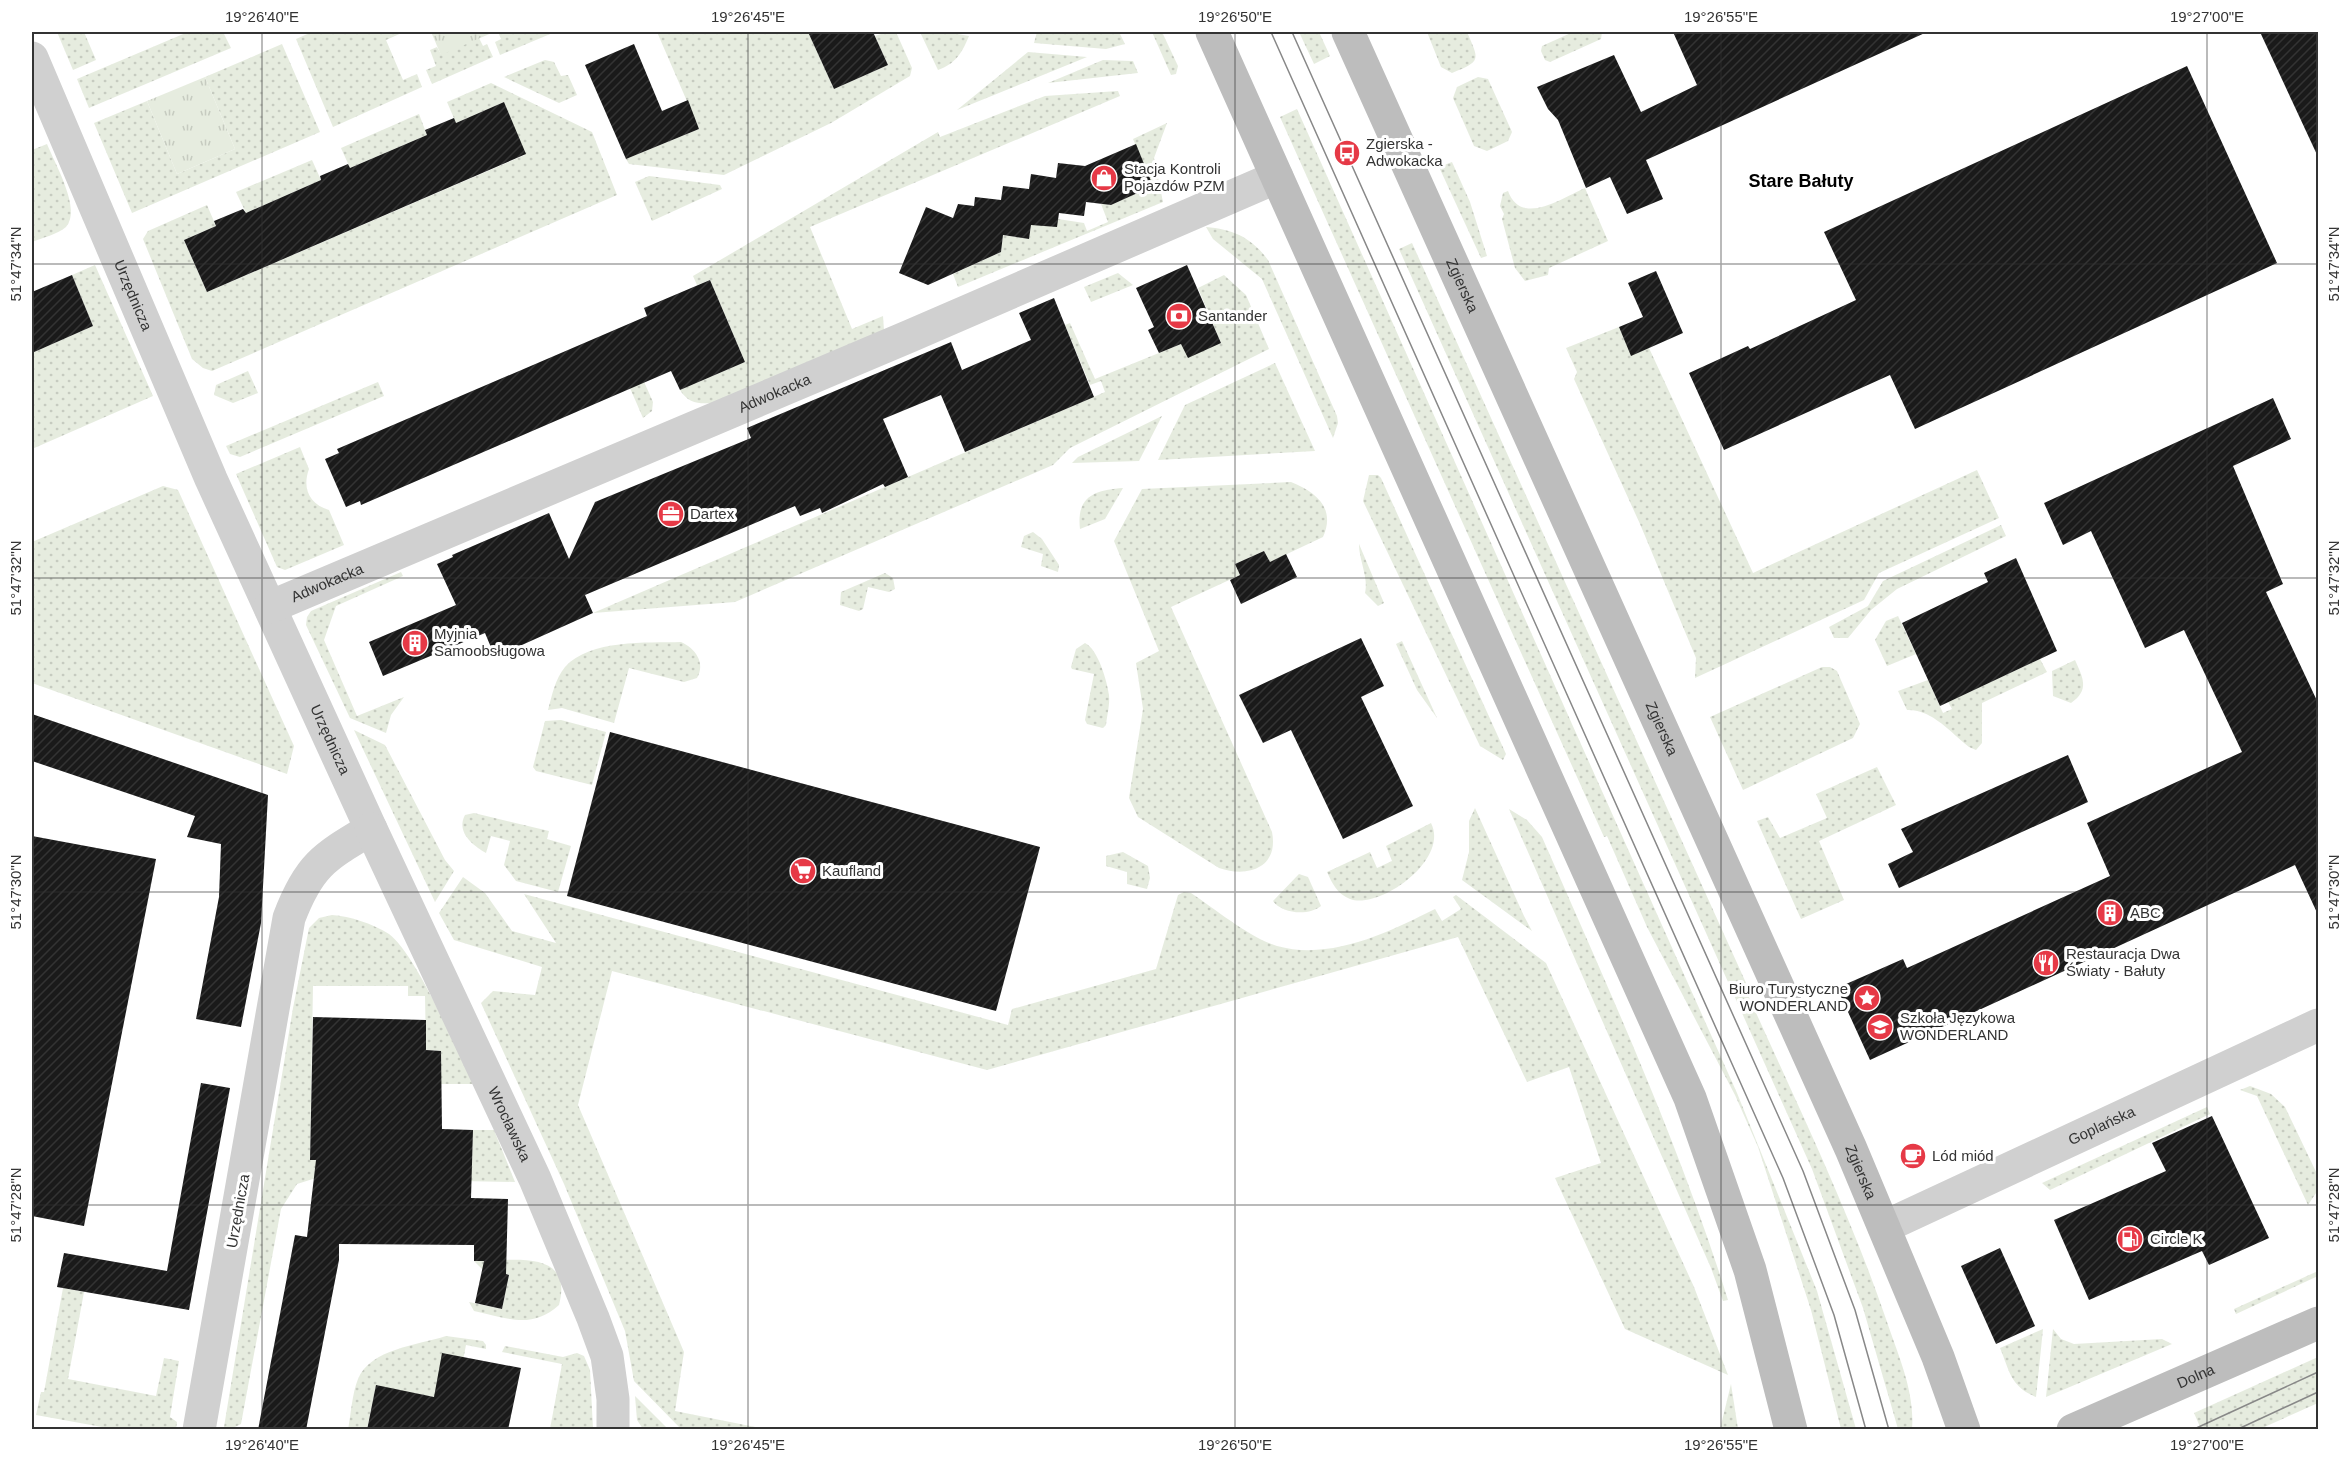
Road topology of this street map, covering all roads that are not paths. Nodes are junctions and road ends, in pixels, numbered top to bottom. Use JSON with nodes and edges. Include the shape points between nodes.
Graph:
{"nodes":[{"id":1,"x":1212,"y":32,"type":"edge"},
{"id":2,"x":1348,"y":32,"type":"edge"},
{"id":3,"x":32,"y":58,"type":"edge"},
{"id":4,"x":1277,"y":177,"type":"junction"},
{"id":5,"x":270,"y":607,"type":"junction"},
{"id":6,"x":371,"y":829,"type":"junction"},
{"id":7,"x":2319,"y":1025,"type":"edge"},
{"id":8,"x":1884,"y":1227,"type":"junction"},
{"id":9,"x":2319,"y":1323,"type":"edge"},
{"id":10,"x":199,"y":1430,"type":"edge"},
{"id":11,"x":613,"y":1430,"type":"edge"},
{"id":12,"x":1791,"y":1430,"type":"edge"},
{"id":13,"x":1964,"y":1430,"type":"edge"},
{"id":14,"x":2073,"y":1430,"type":"edge"}],
"edges":[{"from":1,"to":4,"type":"main road"},
{"from":2,"to":8,"type":"main road","name":"Zgierska"},
{"from":3,"to":5,"type":"street","name":"Urzędnicza","via":[[211,479]]},
{"from":4,"to":5,"type":"street","name":"Adwokacka"},
{"from":4,"to":12,"type":"main road","via":[[1690,1098],[1750,1270]]},
{"from":5,"to":6,"type":"street","name":"Urzędnicza"},
{"from":6,"to":10,"type":"street","name":"Urzędnicza","via":[[321,861],[302,885],[289,918]]},
{"from":6,"to":11,"type":"street","name":"Wrocławska","via":[[535,1179],[593,1318],[607,1356]]},
{"from":7,"to":8,"type":"street","name":"Goplańska"},
{"from":8,"to":13,"type":"main road","name":"Zgierska"},
{"from":9,"to":14,"type":"main road","name":"Dolna"}]}
